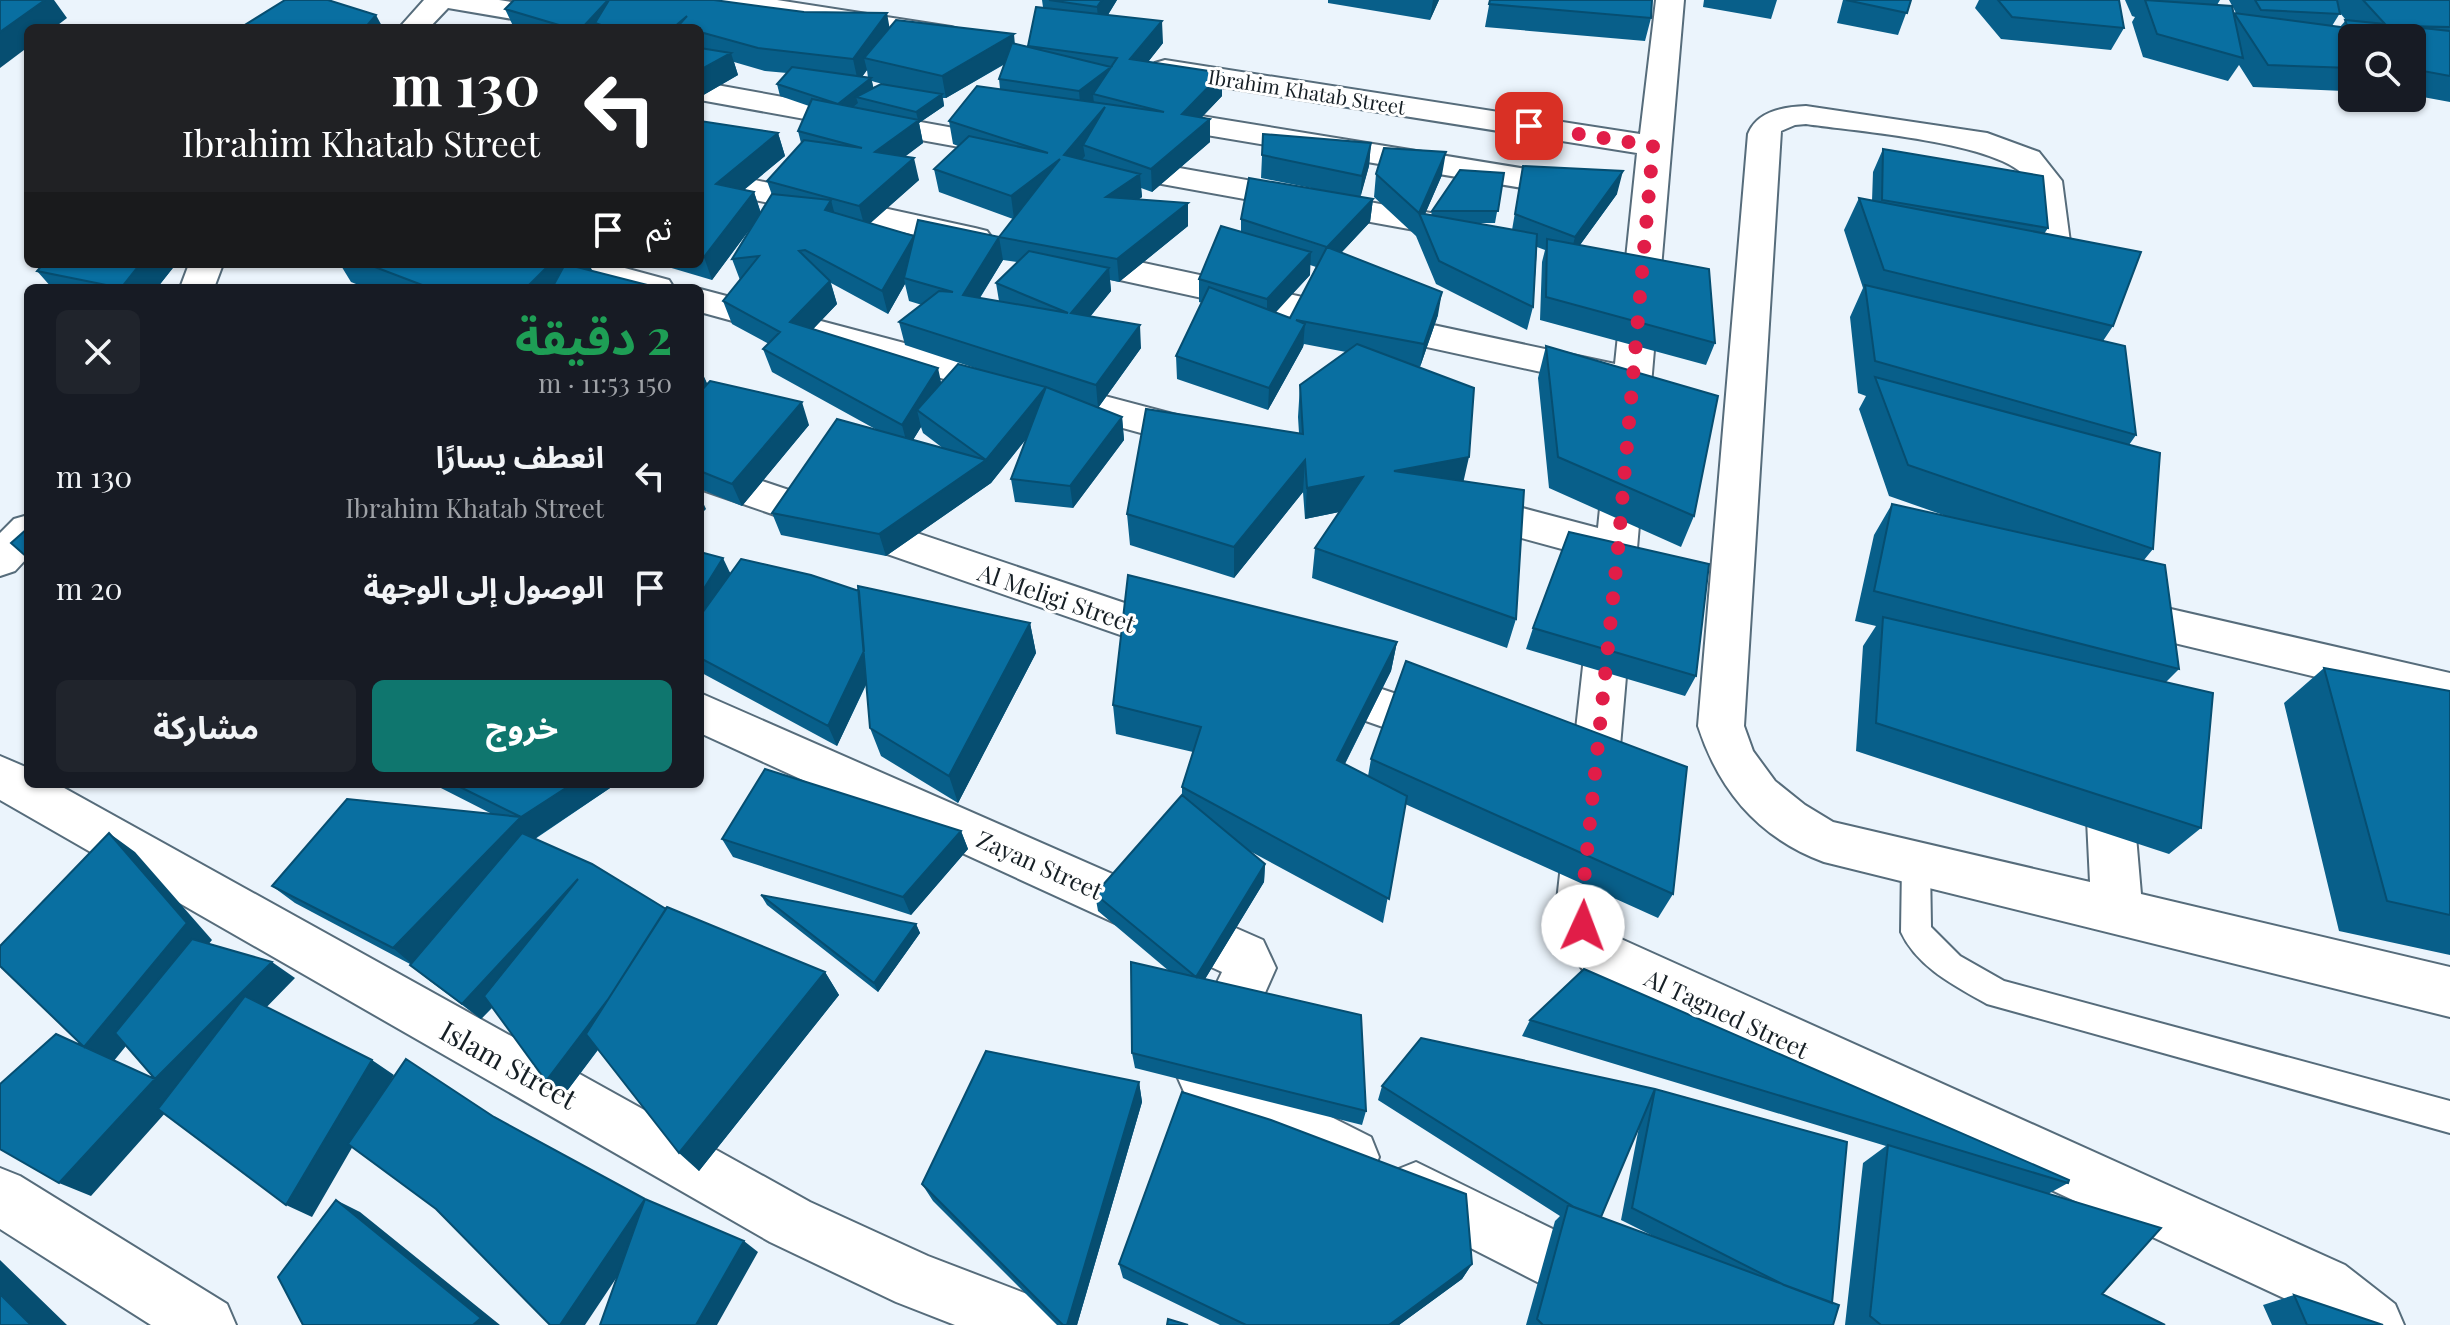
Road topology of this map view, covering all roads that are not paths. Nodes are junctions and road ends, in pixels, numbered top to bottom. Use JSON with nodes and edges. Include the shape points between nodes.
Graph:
{"nodes":[{"id":1,"x":440,"y":0,"type":"edge"},
{"id":2,"x":448,"y":0,"type":"edge"},
{"id":3,"x":724,"y":0,"type":"edge"},
{"id":4,"x":1670,"y":0,"type":"edge"},
{"id":5,"x":417,"y":24,"type":"edge"},
{"id":6,"x":593,"y":24,"type":"edge"},
{"id":7,"x":976,"y":40,"type":"edge"},
{"id":8,"x":1133,"y":64,"type":"edge"},
{"id":9,"x":704,"y":92,"type":"edge"},
{"id":10,"x":1120,"y":111,"type":"edge"},
{"id":11,"x":1653,"y":146,"type":"junction"},
{"id":12,"x":1042,"y":153,"type":"edge"},
{"id":13,"x":1089,"y":161,"type":"edge"},
{"id":14,"x":704,"y":179,"type":"edge"},
{"id":15,"x":1647,"y":198,"type":"junction"},
{"id":16,"x":1484,"y":232,"type":"edge"},
{"id":17,"x":584,"y":268,"type":"edge"},
{"id":18,"x":642,"y":284,"type":"edge"},
{"id":19,"x":704,"y":301,"type":"edge"},
{"id":20,"x":2065,"y":339,"type":"edge"},
{"id":21,"x":1632,"y":379,"type":"junction"},
{"id":22,"x":1232,"y":444,"type":"edge"},
{"id":23,"x":704,"y":475,"type":"edge"},
{"id":24,"x":1426,"y":497,"type":"edge"},
{"id":25,"x":24,"y":534,"type":"edge"},
{"id":26,"x":1618,"y":549,"type":"junction"},
{"id":27,"x":0,"y":560,"type":"edge"},
{"id":28,"x":2096,"y":609,"type":"edge"},
{"id":29,"x":1208,"y":648,"type":"edge"},
{"id":30,"x":1282,"y":674,"type":"edge"},
{"id":31,"x":2450,"y":691,"type":"edge"},
{"id":32,"x":704,"y":714,"type":"edge"},
{"id":33,"x":2105,"y":736,"type":"edge"},
{"id":34,"x":1476,"y":741,"type":"edge"},
{"id":35,"x":1551,"y":766,"type":"edge"},
{"id":36,"x":0,"y":776,"type":"edge"},
{"id":37,"x":1596,"y":782,"type":"junction"},
{"id":38,"x":1916,"y":865,"type":"junction"},
{"id":39,"x":2117,"y":911,"type":"junction"},
{"id":40,"x":2450,"y":992,"type":"edge"},
{"id":41,"x":2450,"y":1117,"type":"edge"},
{"id":42,"x":0,"y":1196,"type":"edge"},
{"id":43,"x":206,"y":1325,"type":"edge"},
{"id":44,"x":1032,"y":1325,"type":"edge"},
{"id":45,"x":1685,"y":1325,"type":"edge"},
{"id":46,"x":2374,"y":1325,"type":"edge"}],
"edges":[{"from":1,"to":5,"type":"street"},
{"from":2,"to":6,"type":"street"},
{"from":3,"to":7,"type":"street"},
{"from":4,"to":11,"type":"street","name":"Al Tagned Street"},
{"from":8,"to":11,"type":"street","name":"Ibrahim Khatab Street"},
{"from":9,"to":12,"type":"street"},
{"from":10,"to":15,"type":"street"},
{"from":11,"to":15,"type":"street","name":"Al Tagned Street"},
{"from":13,"to":16,"type":"street"},
{"from":14,"to":21,"type":"street"},
{"from":15,"to":21,"type":"street","name":"Al Tagned Street","via":[[1626,258]]},
{"from":17,"to":18,"type":"street"},
{"from":19,"to":22,"type":"street"},
{"from":20,"to":38,"type":"street","via":[[2046,181],[2028,159],[1987,142],[1806,115],[1767,126],[1721,726],[1728,754],[1746,783],[1783,817],[1824,841]]},
{"from":21,"to":26,"type":"street","name":"Al Tagned Street"},
{"from":23,"to":29,"type":"street","name":"Al Meligi Street"},
{"from":24,"to":26,"type":"street"},
{"from":25,"to":27,"type":"street"},
{"from":26,"to":37,"type":"street","name":"Al Tagned Street"},
{"from":28,"to":31,"type":"street"},
{"from":30,"to":34,"type":"street"},
{"from":32,"to":45,"type":"street","name":"Zayan Street","via":[[1239,953],[1250,968],[1205,1064],[1208,1084]]},
{"from":33,"to":39,"type":"street"},
{"from":35,"to":37,"type":"street"},
{"from":36,"to":44,"type":"street","name":"Islam Street","via":[[790,1222],[917,1281]]},
{"from":37,"to":46,"type":"street","name":"Al Tagned Street","via":[[1581,910],[1583,926],[1603,956],[2324,1286]]},
{"from":38,"to":39,"type":"street"},
{"from":38,"to":41,"type":"lane","via":[[1916,932],[1949,966],[1998,994]]},
{"from":39,"to":40,"type":"street"},
{"from":42,"to":43,"type":"street"}]}
